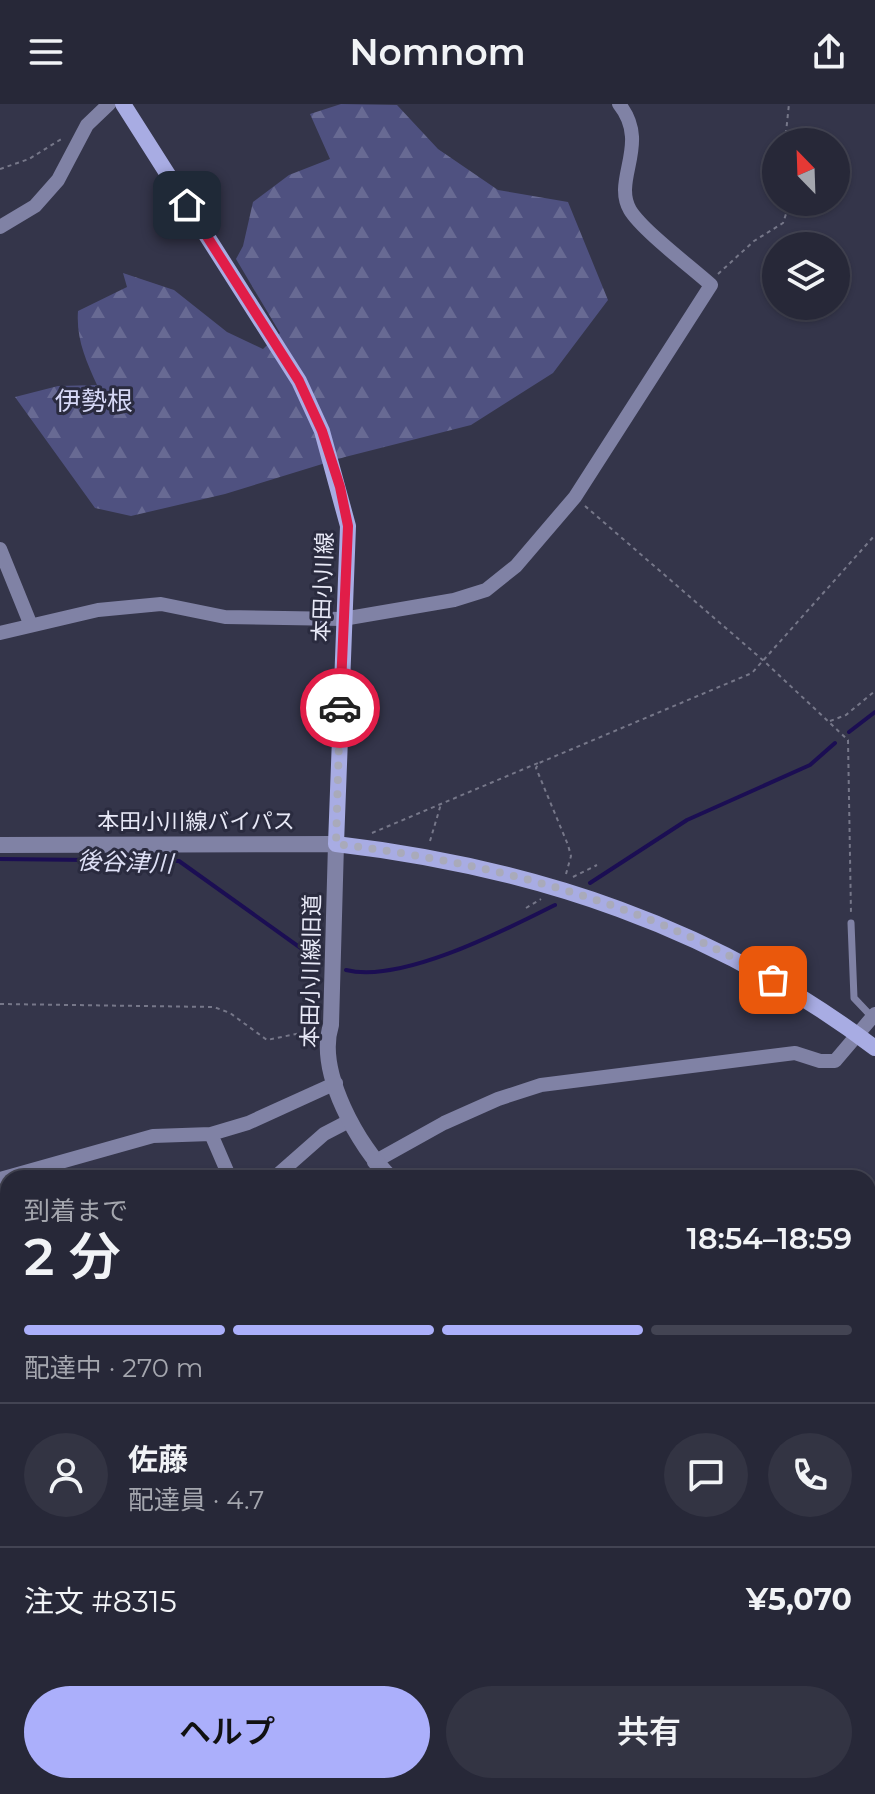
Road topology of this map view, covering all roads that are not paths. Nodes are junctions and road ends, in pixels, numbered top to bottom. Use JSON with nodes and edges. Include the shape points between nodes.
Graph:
{"nodes":[{"id":1,"x":109,"y":104,"type":"edge"},
{"id":2,"x":123,"y":104,"type":"edge"},
{"id":3,"x":619,"y":104,"type":"edge"},
{"id":4,"x":0,"y":227,"type":"edge"},
{"id":5,"x":0,"y":549,"type":"edge"},
{"id":6,"x":343,"y":619,"type":"junction"},
{"id":7,"x":30,"y":623,"type":"junction"},
{"id":8,"x":0,"y":633,"type":"edge"},
{"id":9,"x":336,"y":844,"type":"junction"},
{"id":10,"x":0,"y":845,"type":"edge"},
{"id":11,"x":851,"y":923,"type":"road end"},
{"id":12,"x":873,"y":1015,"type":"edge"},
{"id":13,"x":858,"y":1034,"type":"junction"},
{"id":14,"x":875,"y":1048,"type":"edge"},
{"id":15,"x":336,"y":1083,"type":"junction"},
{"id":16,"x":349,"y":1121,"type":"junction"},
{"id":17,"x":211,"y":1134,"type":"junction"},
{"id":18,"x":374,"y":1162,"type":"junction"},
{"id":19,"x":32,"y":1170,"type":"edge"},
{"id":20,"x":227,"y":1170,"type":"edge"},
{"id":21,"x":283,"y":1170,"type":"edge"},
{"id":22,"x":382,"y":1170,"type":"edge"}],
"edges":[{"from":1,"to":4,"type":"street","via":[[83,131],[58,180],[35,206]]},
{"from":2,"to":6,"type":"main road","name":"本田小川線","via":[[299,381],[322,431],[348,526]]},
{"from":3,"to":6,"type":"street","via":[[634,135],[625,189],[630,211],[711,285],[575,497],[516,566],[486,590],[454,600]]},
{"from":5,"to":7,"type":"street"},
{"from":6,"to":7,"type":"street","via":[[225,617],[161,604]]},
{"from":6,"to":9,"type":"main road","name":"本田小川線"},
{"from":7,"to":8,"type":"street"},
{"from":9,"to":10,"type":"street","name":"本田小川線バイパス"},
{"from":9,"to":13,"type":"main road","name":"本田小川線バイパス","via":[[563,883],[713,948]]},
{"from":9,"to":15,"type":"street","name":"本田小川線旧道","via":[[327,1037]]},
{"from":11,"to":12,"type":"lane","via":[[854,998]]},
{"from":12,"to":13,"type":"street"},
{"from":13,"to":14,"type":"main road","name":"本田小川線バイパス"},
{"from":13,"to":18,"type":"street","via":[[840,1057],[828,1062],[795,1053],[541,1085],[444,1123]]},
{"from":15,"to":16,"type":"street","name":"本田小川線旧道"},
{"from":15,"to":17,"type":"street"},
{"from":16,"to":18,"type":"street","name":"本田小川線旧道"},
{"from":16,"to":21,"type":"street","via":[[324,1134]]},
{"from":17,"to":19,"type":"street","via":[[153,1136]]},
{"from":17,"to":20,"type":"street"},
{"from":18,"to":22,"type":"street","name":"本田小川線旧道"}]}
